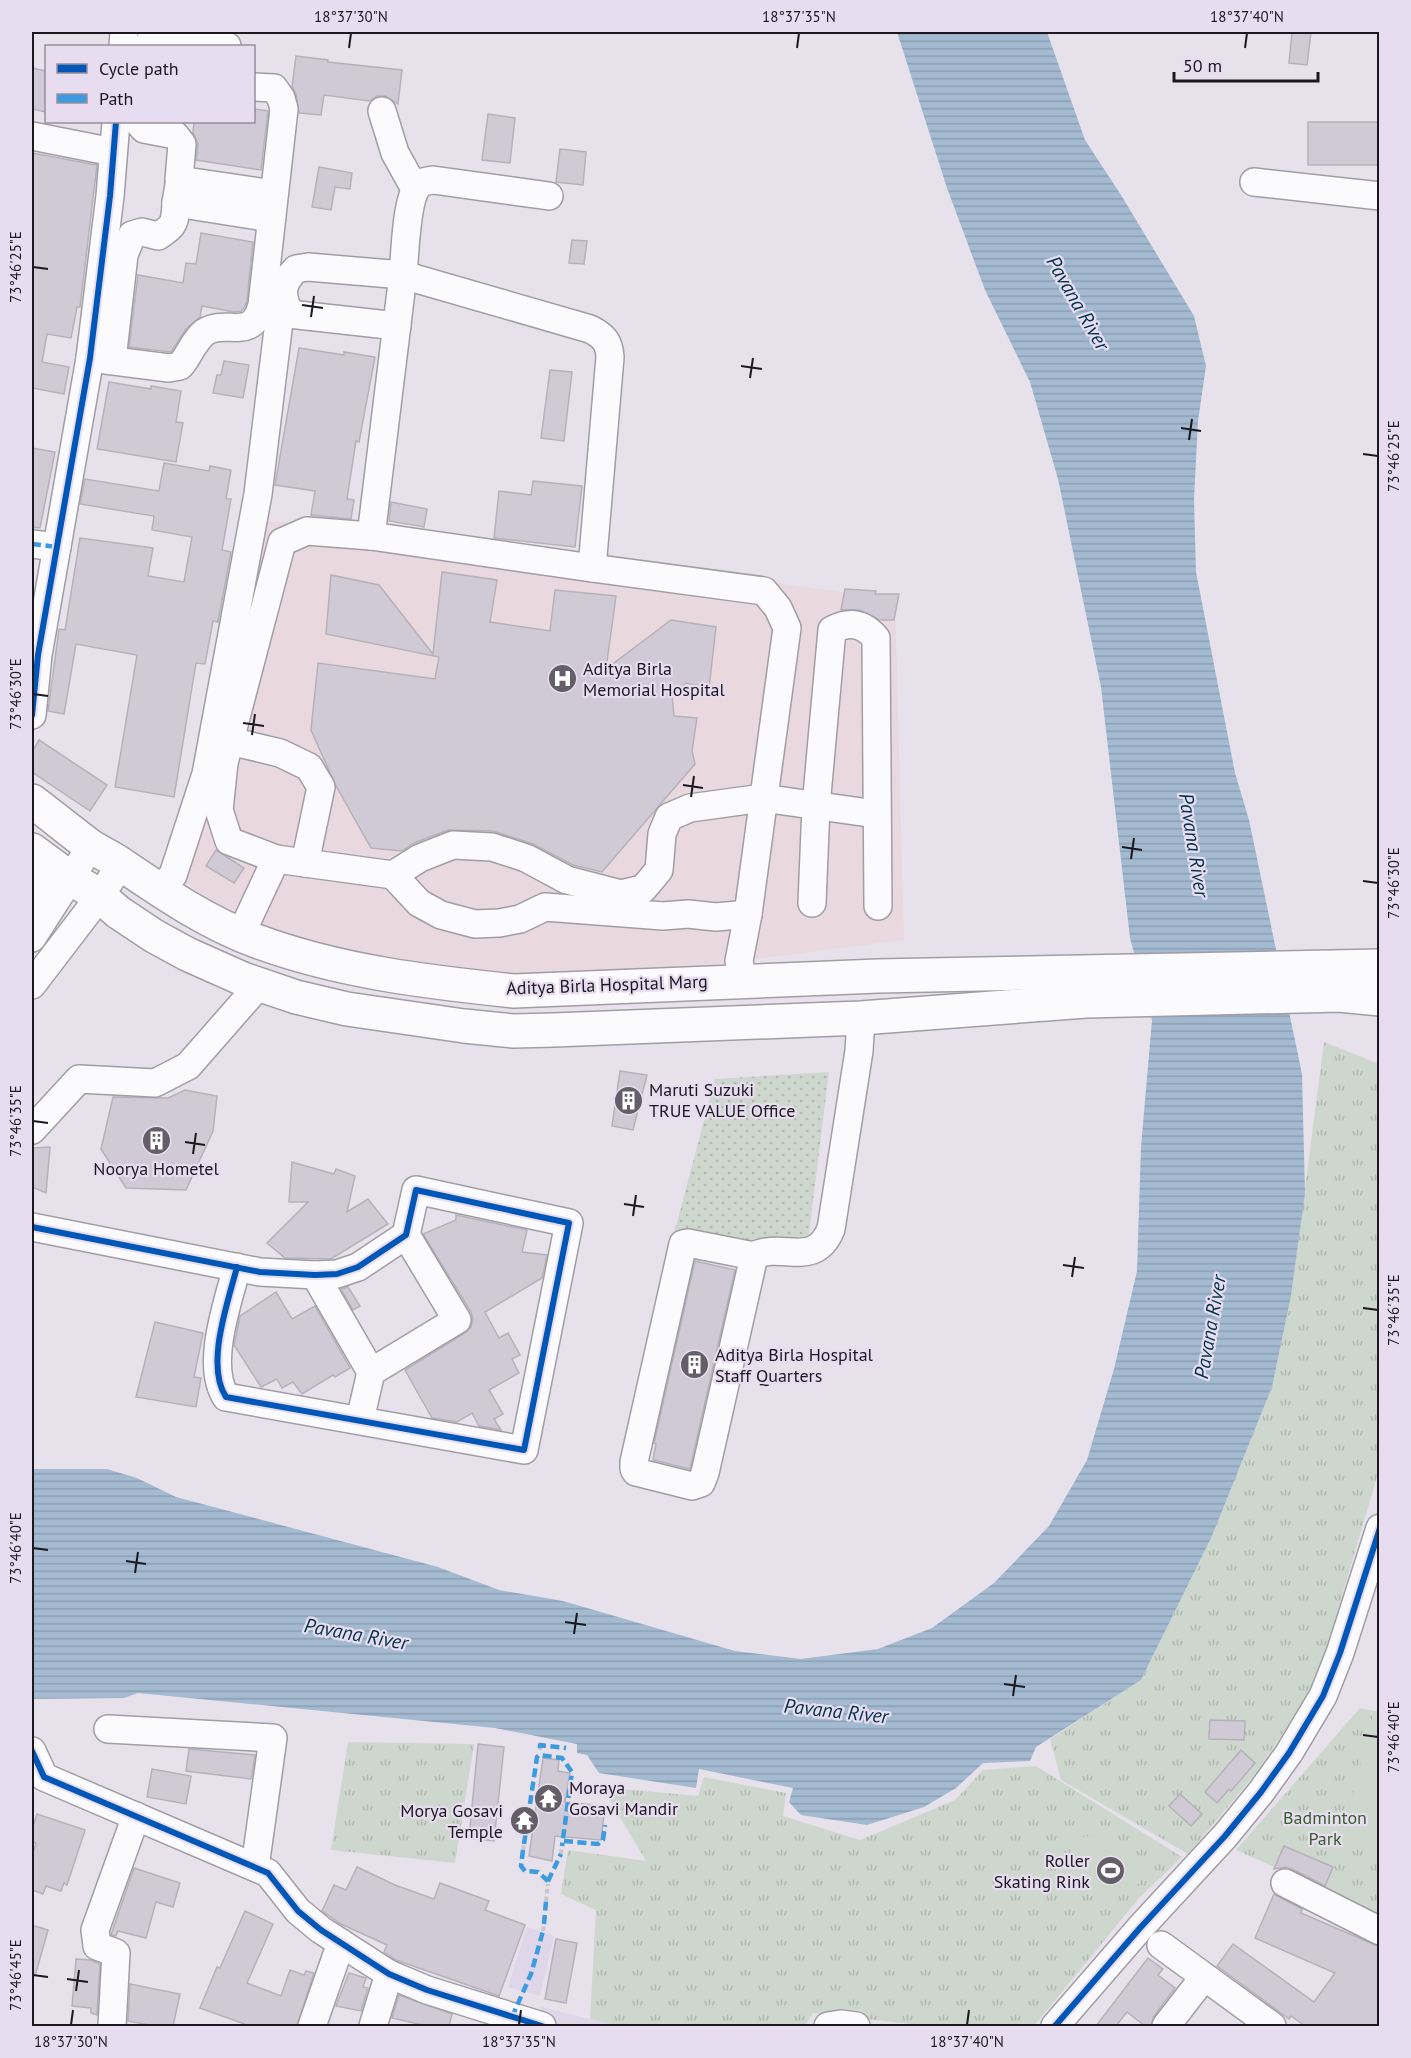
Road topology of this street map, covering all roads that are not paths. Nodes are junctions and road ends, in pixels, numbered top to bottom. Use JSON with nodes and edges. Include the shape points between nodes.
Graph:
{"nodes":[{"id":1,"x":149,"y":45,"type":"edge"},
{"id":2,"x":219,"y":45,"type":"edge"},
{"id":3,"x":255,"y":87,"type":"edge"},
{"id":4,"x":382,"y":111,"type":"dead end"},
{"id":5,"x":116,"y":123,"type":"edge"},
{"id":6,"x":139,"y":123,"type":"edge"},
{"id":7,"x":32,"y":136,"type":"edge"},
{"id":8,"x":113,"y":152,"type":"junction"},
{"id":9,"x":1254,"y":182,"type":"dead end"},
{"id":10,"x":415,"y":189,"type":"junction"},
{"id":11,"x":178,"y":192,"type":"junction"},
{"id":12,"x":549,"y":196,"type":"dead end"},
{"id":13,"x":1380,"y":196,"type":"edge"},
{"id":14,"x":273,"y":206,"type":"junction"},
{"id":15,"x":403,"y":275,"type":"junction"},
{"id":16,"x":290,"y":314,"type":"junction"},
{"id":17,"x":397,"y":326,"type":"junction"},
{"id":18,"x":101,"y":359,"type":"junction"},
{"id":19,"x":371,"y":536,"type":"junction"},
{"id":20,"x":44,"y":546,"type":"edge"},
{"id":21,"x":592,"y":568,"type":"junction"},
{"id":22,"x":32,"y":715,"type":"edge"},
{"id":23,"x":230,"y":741,"type":"junction"},
{"id":24,"x":763,"y":798,"type":"junction"},
{"id":25,"x":32,"y":801,"type":"edge"},
{"id":26,"x":816,"y":806,"type":"junction"},
{"id":27,"x":876,"y":814,"type":"junction"},
{"id":28,"x":91,"y":846,"type":"junction"},
{"id":29,"x":32,"y":851,"type":"edge"},
{"id":30,"x":276,"y":859,"type":"junction"},
{"id":31,"x":305,"y":863,"type":"junction"},
{"id":32,"x":121,"y":864,"type":"junction"},
{"id":33,"x":393,"y":875,"type":"junction"},
{"id":34,"x":70,"y":878,"type":"junction"},
{"id":35,"x":159,"y":890,"type":"junction"},
{"id":36,"x":100,"y":896,"type":"junction"},
{"id":37,"x":812,"y":903,"type":"dead end"},
{"id":38,"x":878,"y":906,"type":"dead end"},
{"id":39,"x":748,"y":914,"type":"junction"},
{"id":40,"x":32,"y":929,"type":"edge"},
{"id":41,"x":241,"y":934,"type":"junction"},
{"id":42,"x":32,"y":938,"type":"edge"},
{"id":43,"x":1380,"y":966,"type":"edge"},
{"id":44,"x":744,"y":980,"type":"junction"},
{"id":45,"x":1339,"y":981,"type":"junction"},
{"id":46,"x":32,"y":985,"type":"edge"},
{"id":47,"x":260,"y":985,"type":"junction"},
{"id":48,"x":1053,"y":988,"type":"junction"},
{"id":49,"x":1380,"y":999,"type":"edge"},
{"id":50,"x":861,"y":1018,"type":"junction"},
{"id":51,"x":32,"y":1130,"type":"edge"},
{"id":52,"x":32,"y":1227,"type":"edge"},
{"id":53,"x":406,"y":1235,"type":"junction"},
{"id":54,"x":754,"y":1256,"type":"junction"},
{"id":55,"x":237,"y":1267,"type":"junction"},
{"id":56,"x":315,"y":1275,"type":"junction"},
{"id":57,"x":371,"y":1372,"type":"junction"},
{"id":58,"x":360,"y":1420,"type":"junction"},
{"id":59,"x":1380,"y":1528,"type":"edge"},
{"id":60,"x":108,"y":1729,"type":"dead end"},
{"id":61,"x":32,"y":1751,"type":"edge"},
{"id":62,"x":38,"y":1777,"type":"edge"},
{"id":63,"x":136,"y":1816,"type":"junction"},
{"id":64,"x":255,"y":1867,"type":"junction"},
{"id":65,"x":1285,"y":1883,"type":"dead end"},
{"id":66,"x":1380,"y":1931,"type":"edge"},
{"id":67,"x":341,"y":1943,"type":"junction"},
{"id":68,"x":1161,"y":1945,"type":"dead end"},
{"id":69,"x":389,"y":1974,"type":"junction"},
{"id":70,"x":1204,"y":1977,"type":"junction"},
{"id":71,"x":112,"y":2026,"type":"edge"},
{"id":72,"x":312,"y":2026,"type":"edge"},
{"id":73,"x":373,"y":2026,"type":"edge"},
{"id":74,"x":542,"y":2026,"type":"edge"},
{"id":75,"x":828,"y":2026,"type":"edge"},
{"id":76,"x":856,"y":2026,"type":"edge"},
{"id":77,"x":1055,"y":2026,"type":"edge"},
{"id":78,"x":1166,"y":2026,"type":"edge"},
{"id":79,"x":1272,"y":2026,"type":"edge"}],
"edges":[{"from":1,"to":2,"type":"street","via":[[156,37]]},
{"from":3,"to":14,"type":"street","via":[[274,88],[284,108]]},
{"from":4,"to":10,"type":"street","via":[[395,153]]},
{"from":5,"to":8,"type":"street"},
{"from":6,"to":11,"type":"street","via":[[144,129],[175,135],[182,144]]},
{"from":7,"to":8,"type":"street"},
{"from":8,"to":18,"type":"street"},
{"from":9,"to":13,"type":"street"},
{"from":10,"to":12,"type":"street","via":[[422,181],[433,180]]},
{"from":10,"to":15,"type":"street"},
{"from":11,"to":14,"type":"street"},
{"from":11,"to":18,"type":"street","via":[[175,223],[158,236],[142,232],[132,235],[128,243]]},
{"from":14,"to":18,"type":"street","via":[[262,305],[251,325],[204,333],[180,366]]},
{"from":15,"to":16,"type":"street","via":[[297,269],[283,287]]},
{"from":15,"to":17,"type":"street"},
{"from":15,"to":21,"type":"street","via":[[590,329],[609,344]]},
{"from":16,"to":17,"type":"street"},
{"from":16,"to":35,"type":"street","via":[[280,313],[258,494],[206,774],[173,875]]},
{"from":17,"to":19,"type":"street"},
{"from":18,"to":20,"type":"street"},
{"from":19,"to":21,"type":"street"},
{"from":19,"to":23,"type":"street","via":[[307,531],[282,542]]},
{"from":20,"to":22,"type":"street"},
{"from":21,"to":24,"type":"street","via":[[764,591],[778,608],[787,628]]},
{"from":23,"to":30,"type":"street","via":[[219,810],[229,841]]},
{"from":23,"to":31,"type":"street","via":[[280,753],[309,767],[321,787]]},
{"from":24,"to":26,"type":"street"},
{"from":24,"to":33,"type":"street","via":[[690,808],[669,817],[662,834],[659,870],[644,889],[621,894],[567,880],[526,858],[492,847],[453,845],[420,858]]},
{"from":24,"to":39,"type":"street"},
{"from":25,"to":28,"type":"main road","name":"Aditya Birla Hospital Marg"},
{"from":26,"to":27,"type":"street"},
{"from":26,"to":27,"type":"street","via":[[832,630],[843,624],[856,624],[876,638]]},
{"from":26,"to":37,"type":"street"},
{"from":27,"to":38,"type":"street"},
{"from":28,"to":32,"type":"main road","name":"Aditya Birla Hospital Marg"},
{"from":28,"to":34,"type":"street"},
{"from":29,"to":34,"type":"main road","name":"Aditya Birla Hospital Marg"},
{"from":29,"to":40,"type":"street","via":[[42,879]]},
{"from":30,"to":31,"type":"street"},
{"from":30,"to":41,"type":"street"},
{"from":31,"to":33,"type":"street"},
{"from":32,"to":35,"type":"main road","name":"Aditya Birla Hospital Marg"},
{"from":32,"to":36,"type":"street"},
{"from":33,"to":39,"type":"street","via":[[419,903],[441,915],[475,924],[520,919],[544,907],[663,916]]},
{"from":34,"to":36,"type":"main road","name":"Aditya Birla Hospital Marg"},
{"from":34,"to":42,"type":"street"},
{"from":35,"to":41,"type":"main road","name":"Aditya Birla Hospital Marg"},
{"from":36,"to":46,"type":"street"},
{"from":36,"to":47,"type":"main road","name":"Aditya Birla Hospital Marg","via":[[154,936]]},
{"from":39,"to":44,"type":"street","via":[[739,961]]},
{"from":41,"to":44,"type":"main road","name":"Aditya Birla Hospital Marg","via":[[354,970],[514,991]]},
{"from":43,"to":45,"type":"main road"},
{"from":44,"to":48,"type":"main road","name":"Aditya Birla Hospital Marg"},
{"from":45,"to":48,"type":"main road","name":"Aditya Birla Hospital Marg"},
{"from":45,"to":49,"type":"main road"},
{"from":47,"to":50,"type":"main road","name":"Aditya Birla Hospital Marg","via":[[347,1009],[513,1031]]},
{"from":47,"to":51,"type":"street","via":[[188,1066],[155,1083],[79,1079]]},
{"from":48,"to":50,"type":"main road","name":"Aditya Birla Hospital Marg"},
{"from":50,"to":54,"type":"street","via":[[859,1052],[827,1239],[815,1250],[761,1252]]},
{"from":52,"to":55,"type":"street"},
{"from":53,"to":56,"type":"street","via":[[358,1267],[337,1274]]},
{"from":53,"to":57,"type":"street","via":[[457,1320]]},
{"from":53,"to":58,"type":"street","via":[[416,1190],[569,1223],[524,1450]]},
{"from":54,"to":54,"type":"street","via":[[704,1479],[692,1486],[636,1472],[634,1462],[683,1244]]},
{"from":55,"to":56,"type":"street"},
{"from":55,"to":58,"type":"street","via":[[222,1324],[218,1360],[219,1383],[226,1397]]},
{"from":56,"to":57,"type":"street"},
{"from":57,"to":58,"type":"street"},
{"from":59,"to":77,"type":"street","via":[[1323,1696],[1289,1752],[1226,1836]]},
{"from":60,"to":64,"type":"street","via":[[273,1738]]},
{"from":61,"to":62,"type":"street"},
{"from":62,"to":63,"type":"street"},
{"from":63,"to":64,"type":"street"},
{"from":63,"to":71,"type":"street","via":[[95,1930],[97,1946],[116,1953]]},
{"from":64,"to":67,"type":"street","via":[[268,1873],[298,1911]]},
{"from":65,"to":66,"type":"street"},
{"from":67,"to":69,"type":"street"},
{"from":67,"to":72,"type":"street"},
{"from":68,"to":70,"type":"street"},
{"from":69,"to":73,"type":"street"},
{"from":69,"to":74,"type":"street"},
{"from":70,"to":78,"type":"street"},
{"from":70,"to":79,"type":"street"},
{"from":75,"to":76,"type":"street"}]}
